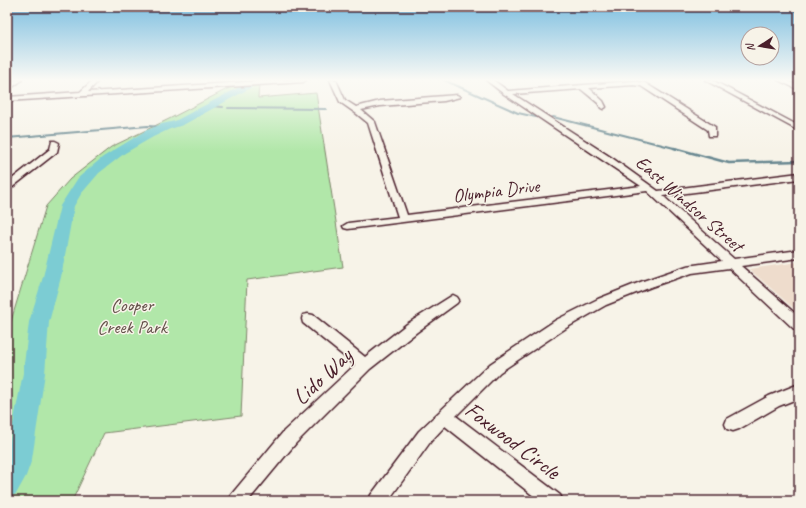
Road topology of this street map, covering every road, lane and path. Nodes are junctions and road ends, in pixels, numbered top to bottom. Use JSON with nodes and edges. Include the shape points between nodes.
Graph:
{"nodes":[{"id":1,"x":346,"y":104,"type":"edge"},
{"id":2,"x":380,"y":104,"type":"edge"},
{"id":3,"x":523,"y":104,"type":"edge"},
{"id":4,"x":602,"y":104,"type":"edge"},
{"id":5,"x":673,"y":104,"type":"edge"},
{"id":6,"x":752,"y":104,"type":"edge"},
{"id":7,"x":603,"y":107,"type":"dead end"},
{"id":8,"x":355,"y":109,"type":"junction"},
{"id":9,"x":799,"y":129,"type":"edge"},
{"id":10,"x":712,"y":134,"type":"dead end"},
{"id":11,"x":55,"y":143,"type":"dead end"},
{"id":12,"x":799,"y":176,"type":"edge"},
{"id":13,"x":7,"y":187,"type":"edge"},
{"id":14,"x":653,"y":191,"type":"junction"},
{"id":15,"x":404,"y":218,"type":"junction"},
{"id":16,"x":348,"y":226,"type":"dead end"},
{"id":17,"x":799,"y":254,"type":"edge"},
{"id":18,"x":731,"y":263,"type":"junction"},
{"id":19,"x":453,"y":300,"type":"dead end"},
{"id":20,"x":308,"y":319,"type":"dead end"},
{"id":21,"x":799,"y":325,"type":"edge"},
{"id":22,"x":365,"y":364,"type":"junction"},
{"id":23,"x":799,"y":391,"type":"edge"},
{"id":24,"x":444,"y":416,"type":"junction"},
{"id":25,"x":733,"y":424,"type":"dead end"},
{"id":26,"x":237,"y":501,"type":"edge"},
{"id":27,"x":377,"y":501,"type":"edge"},
{"id":28,"x":554,"y":501,"type":"edge"}],
"edges":[{"from":1,"to":8,"type":"street"},
{"from":2,"to":8,"type":"street"},
{"from":3,"to":14,"type":"street","name":"East Windsor Street","via":[[624,169]]},
{"from":4,"to":7,"type":"street"},
{"from":5,"to":10,"type":"street","via":[[712,129]]},
{"from":6,"to":9,"type":"street"},
{"from":8,"to":15,"type":"street","via":[[371,122]]},
{"from":11,"to":13,"type":"street","via":[[54,150]]},
{"from":12,"to":14,"type":"street","name":"Olympia Drive"},
{"from":14,"to":15,"type":"street","name":"Olympia Drive"},
{"from":14,"to":18,"type":"street","name":"East Windsor Street"},
{"from":15,"to":16,"type":"street","name":"Olympia Drive"},
{"from":17,"to":18,"type":"street"},
{"from":18,"to":21,"type":"street","name":"East Windsor Street"},
{"from":18,"to":24,"type":"street","via":[[691,269],[647,284],[582,312],[495,368]]},
{"from":19,"to":22,"type":"street","name":"Lido Way"},
{"from":20,"to":22,"type":"street"},
{"from":22,"to":26,"type":"street","name":"Lido Way","via":[[290,437]]},
{"from":23,"to":25,"type":"street","via":[[774,401]]},
{"from":24,"to":27,"type":"street","via":[[425,436]]},
{"from":24,"to":28,"type":"street","name":"Foxwood Circle"}]}
